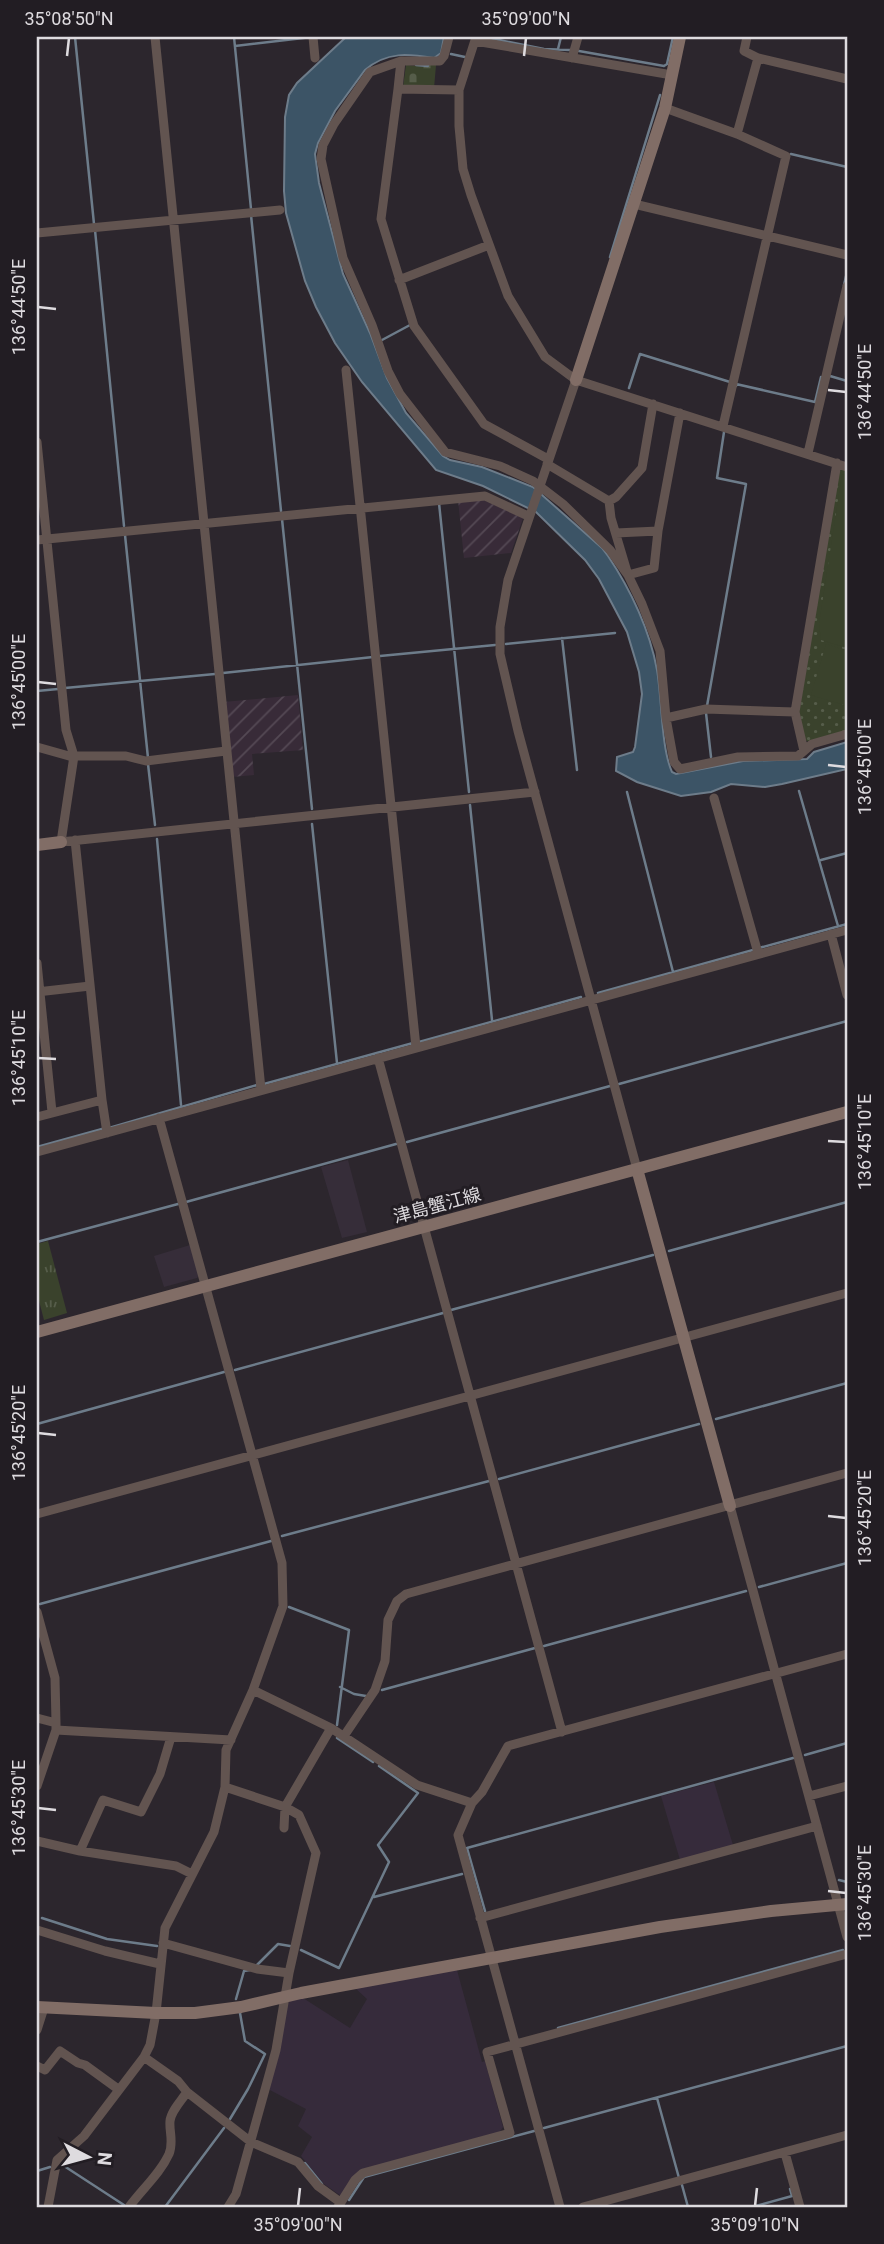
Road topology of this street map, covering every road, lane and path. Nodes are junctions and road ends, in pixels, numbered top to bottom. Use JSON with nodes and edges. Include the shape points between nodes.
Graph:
{"nodes":[{"id":1,"x":155,"y":37,"type":"edge"},
{"id":2,"x":313,"y":37,"type":"edge"},
{"id":3,"x":449,"y":37,"type":"edge"},
{"id":4,"x":578,"y":37,"type":"edge"},
{"id":5,"x":680,"y":37,"type":"edge"},
{"id":6,"x":747,"y":37,"type":"edge"},
{"id":7,"x":475,"y":39,"type":"edge"},
{"id":8,"x":315,"y":58,"type":"dead end"},
{"id":9,"x":572,"y":58,"type":"junction"},
{"id":10,"x":758,"y":58,"type":"junction"},
{"id":11,"x":401,"y":61,"type":"junction"},
{"id":12,"x":672,"y":75,"type":"junction"},
{"id":13,"x":847,"y":79,"type":"edge"},
{"id":14,"x":398,"y":89,"type":"junction"},
{"id":15,"x":460,"y":90,"type":"junction"},
{"id":16,"x":664,"y":108,"type":"junction"},
{"id":17,"x":737,"y":134,"type":"junction"},
{"id":18,"x":634,"y":204,"type":"junction"},
{"id":19,"x":280,"y":210,"type":"dead end"},
{"id":20,"x":173,"y":219,"type":"junction"},
{"id":21,"x":37,"y":233,"type":"edge"},
{"id":22,"x":768,"y":235,"type":"junction"},
{"id":23,"x":489,"y":245,"type":"junction"},
{"id":24,"x":847,"y":256,"type":"edge"},
{"id":25,"x":399,"y":280,"type":"junction"},
{"id":26,"x":847,"y":286,"type":"edge"},
{"id":27,"x":845,"y":306,"type":"edge"},
{"id":28,"x":346,"y":370,"type":"dead end"},
{"id":29,"x":576,"y":380,"type":"junction"},
{"id":30,"x":653,"y":404,"type":"junction"},
{"id":31,"x":680,"y":413,"type":"junction"},
{"id":32,"x":723,"y":426,"type":"junction"},
{"id":33,"x":37,"y":442,"type":"edge"},
{"id":34,"x":808,"y":453,"type":"junction"},
{"id":35,"x":548,"y":462,"type":"junction"},
{"id":36,"x":837,"y":463,"type":"junction"},
{"id":37,"x":847,"y":467,"type":"edge"},
{"id":38,"x":539,"y":486,"type":"junction"},
{"id":39,"x":609,"y":501,"type":"junction"},
{"id":40,"x":361,"y":507,"type":"junction"},
{"id":41,"x":529,"y":514,"type":"junction"},
{"id":42,"x":204,"y":523,"type":"junction"},
{"id":43,"x":658,"y":531,"type":"junction"},
{"id":44,"x":616,"y":533,"type":"junction"},
{"id":45,"x":42,"y":539,"type":"edge"},
{"id":46,"x":628,"y":575,"type":"junction"},
{"id":47,"x":795,"y":712,"type":"junction"},
{"id":48,"x":666,"y":718,"type":"junction"},
{"id":49,"x":847,"y":734,"type":"edge"},
{"id":50,"x":37,"y":747,"type":"edge"},
{"id":51,"x":226,"y":751,"type":"junction"},
{"id":52,"x":804,"y":751,"type":"junction"},
{"id":53,"x":74,"y":756,"type":"junction"},
{"id":54,"x":535,"y":792,"type":"junction"},
{"id":55,"x":714,"y":798,"type":"dead end"},
{"id":56,"x":391,"y":808,"type":"junction"},
{"id":57,"x":234,"y":824,"type":"junction"},
{"id":58,"x":75,"y":840,"type":"junction"},
{"id":59,"x":61,"y":842,"type":"junction"},
{"id":60,"x":37,"y":845,"type":"edge"},
{"id":61,"x":847,"y":930,"type":"edge"},
{"id":62,"x":831,"y":934,"type":"junction"},
{"id":63,"x":758,"y":953,"type":"junction"},
{"id":64,"x":37,"y":963,"type":"edge"},
{"id":65,"x":90,"y":986,"type":"junction"},
{"id":66,"x":38,"y":992,"type":"edge"},
{"id":67,"x":847,"y":995,"type":"edge"},
{"id":68,"x":592,"y":999,"type":"junction"},
{"id":69,"x":416,"y":1044,"type":"junction"},
{"id":70,"x":378,"y":1058,"type":"junction"},
{"id":71,"x":261,"y":1086,"type":"junction"},
{"id":72,"x":102,"y":1100,"type":"junction"},
{"id":73,"x":52,"y":1112,"type":"junction"},
{"id":74,"x":847,"y":1112,"type":"edge"},
{"id":75,"x":37,"y":1117,"type":"edge"},
{"id":76,"x":159,"y":1118,"type":"junction"},
{"id":77,"x":106,"y":1130,"type":"junction"},
{"id":78,"x":37,"y":1152,"type":"edge"},
{"id":79,"x":637,"y":1168,"type":"junction"},
{"id":80,"x":424,"y":1227,"type":"junction"},
{"id":81,"x":205,"y":1286,"type":"junction"},
{"id":82,"x":847,"y":1293,"type":"edge"},
{"id":83,"x":37,"y":1332,"type":"edge"},
{"id":84,"x":684,"y":1337,"type":"junction"},
{"id":85,"x":470,"y":1395,"type":"junction"},
{"id":86,"x":252,"y":1455,"type":"junction"},
{"id":87,"x":847,"y":1474,"type":"edge"},
{"id":88,"x":730,"y":1506,"type":"junction"},
{"id":89,"x":37,"y":1514,"type":"edge"},
{"id":90,"x":516,"y":1563,"type":"junction"},
{"id":91,"x":37,"y":1612,"type":"edge"},
{"id":92,"x":847,"y":1654,"type":"edge"},
{"id":93,"x":775,"y":1672,"type":"junction"},
{"id":94,"x":253,"y":1690,"type":"junction"},
{"id":95,"x":37,"y":1718,"type":"edge"},
{"id":96,"x":56,"y":1726,"type":"junction"},
{"id":97,"x":331,"y":1728,"type":"junction"},
{"id":98,"x":562,"y":1732,"type":"junction"},
{"id":99,"x":344,"y":1736,"type":"junction"},
{"id":100,"x":171,"y":1737,"type":"junction"},
{"id":101,"x":231,"y":1740,"type":"junction"},
{"id":102,"x":37,"y":1786,"type":"edge"},
{"id":103,"x":847,"y":1786,"type":"edge"},
{"id":104,"x":225,"y":1787,"type":"junction"},
{"id":105,"x":809,"y":1796,"type":"junction"},
{"id":106,"x":472,"y":1803,"type":"junction"},
{"id":107,"x":285,"y":1807,"type":"junction"},
{"id":108,"x":817,"y":1826,"type":"junction"},
{"id":109,"x":284,"y":1828,"type":"dead end"},
{"id":110,"x":37,"y":1841,"type":"edge"},
{"id":111,"x":80,"y":1851,"type":"junction"},
{"id":112,"x":192,"y":1874,"type":"junction"},
{"id":113,"x":843,"y":1905,"type":"edge"},
{"id":114,"x":480,"y":1918,"type":"junction"},
{"id":115,"x":37,"y":1930,"type":"edge"},
{"id":116,"x":847,"y":1937,"type":"edge"},
{"id":117,"x":163,"y":1943,"type":"junction"},
{"id":118,"x":847,"y":1954,"type":"edge"},
{"id":119,"x":491,"y":1957,"type":"junction"},
{"id":120,"x":160,"y":1964,"type":"junction"},
{"id":121,"x":289,"y":1973,"type":"junction"},
{"id":122,"x":285,"y":1997,"type":"junction"},
{"id":123,"x":40,"y":2008,"type":"edge"},
{"id":124,"x":156,"y":2013,"type":"junction"},
{"id":125,"x":37,"y":2030,"type":"edge"},
{"id":126,"x":517,"y":2045,"type":"junction"},
{"id":127,"x":144,"y":2057,"type":"junction"},
{"id":128,"x":37,"y":2066,"type":"edge"},
{"id":129,"x":118,"y":2089,"type":"junction"},
{"id":130,"x":187,"y":2092,"type":"junction"},
{"id":131,"x":847,"y":2135,"type":"edge"},
{"id":132,"x":251,"y":2142,"type":"junction"},
{"id":133,"x":785,"y":2153,"type":"junction"},
{"id":134,"x":339,"y":2205,"type":"edge"},
{"id":135,"x":48,"y":2207,"type":"edge"},
{"id":136,"x":129,"y":2207,"type":"edge"},
{"id":137,"x":228,"y":2207,"type":"edge"},
{"id":138,"x":560,"y":2207,"type":"edge"},
{"id":139,"x":583,"y":2207,"type":"edge"},
{"id":140,"x":800,"y":2207,"type":"edge"}],
"edges":[{"from":1,"to":20,"type":"street"},
{"from":2,"to":8,"type":"street"},
{"from":3,"to":11,"type":"street","via":[[440,61]]},
{"from":4,"to":9,"type":"street"},
{"from":5,"to":12,"type":"street"},
{"from":6,"to":10,"type":"street","via":[[744,51]]},
{"from":7,"to":9,"type":"street"},
{"from":7,"to":15,"type":"street"},
{"from":9,"to":12,"type":"street"},
{"from":10,"to":13,"type":"street"},
{"from":10,"to":17,"type":"street"},
{"from":11,"to":14,"type":"street"},
{"from":11,"to":38,"type":"street","via":[[370,72],[323,145],[323,173],[344,258],[393,382],[445,452],[500,466]]},
{"from":12,"to":16,"type":"street"},
{"from":14,"to":15,"type":"street"},
{"from":14,"to":25,"type":"street","via":[[381,219]]},
{"from":15,"to":23,"type":"street","via":[[463,169]]},
{"from":16,"to":17,"type":"street"},
{"from":16,"to":18,"type":"street"},
{"from":17,"to":22,"type":"street","via":[[786,156]]},
{"from":18,"to":22,"type":"street"},
{"from":18,"to":29,"type":"street"},
{"from":19,"to":20,"type":"street"},
{"from":20,"to":21,"type":"street"},
{"from":20,"to":42,"type":"street"},
{"from":22,"to":24,"type":"street"},
{"from":22,"to":32,"type":"street"},
{"from":23,"to":25,"type":"street"},
{"from":23,"to":29,"type":"street","via":[[508,296],[545,357]]},
{"from":25,"to":35,"type":"street","via":[[414,326],[484,424]]},
{"from":26,"to":27,"type":"street"},
{"from":27,"to":34,"type":"street"},
{"from":28,"to":40,"type":"street"},
{"from":29,"to":30,"type":"street"},
{"from":29,"to":35,"type":"street"},
{"from":30,"to":31,"type":"street"},
{"from":30,"to":39,"type":"street","via":[[642,468]]},
{"from":31,"to":32,"type":"street"},
{"from":31,"to":43,"type":"street"},
{"from":32,"to":34,"type":"street"},
{"from":33,"to":45,"type":"street"},
{"from":34,"to":36,"type":"street"},
{"from":35,"to":38,"type":"street"},
{"from":35,"to":39,"type":"street"},
{"from":36,"to":37,"type":"street"},
{"from":36,"to":47,"type":"street"},
{"from":38,"to":41,"type":"street"},
{"from":38,"to":46,"type":"street","via":[[610,550]]},
{"from":39,"to":44,"type":"street"},
{"from":40,"to":41,"type":"street","via":[[485,496]]},
{"from":40,"to":42,"type":"street"},
{"from":40,"to":56,"type":"street"},
{"from":41,"to":54,"type":"street","via":[[505,592],[500,654]]},
{"from":42,"to":45,"type":"street"},
{"from":42,"to":51,"type":"street"},
{"from":43,"to":44,"type":"street"},
{"from":43,"to":46,"type":"street","via":[[654,568]]},
{"from":44,"to":46,"type":"street"},
{"from":45,"to":53,"type":"street","via":[[66,730]]},
{"from":46,"to":48,"type":"street","via":[[660,651]]},
{"from":47,"to":48,"type":"street","via":[[706,709]]},
{"from":47,"to":52,"type":"street"},
{"from":48,"to":52,"type":"street","via":[[674,762],[680,769],[738,757],[798,756]]},
{"from":49,"to":52,"type":"street","via":[[812,744]]},
{"from":50,"to":53,"type":"street"},
{"from":51,"to":53,"type":"street","via":[[146,761],[125,756]]},
{"from":51,"to":57,"type":"street"},
{"from":53,"to":59,"type":"street"},
{"from":54,"to":56,"type":"street"},
{"from":54,"to":68,"type":"street"},
{"from":55,"to":63,"type":"street"},
{"from":56,"to":57,"type":"street"},
{"from":56,"to":69,"type":"street"},
{"from":57,"to":58,"type":"street"},
{"from":57,"to":71,"type":"street"},
{"from":58,"to":59,"type":"street"},
{"from":58,"to":65,"type":"street"},
{"from":59,"to":60,"type":"street"},
{"from":61,"to":62,"type":"street"},
{"from":62,"to":63,"type":"street"},
{"from":62,"to":67,"type":"street"},
{"from":63,"to":68,"type":"street"},
{"from":64,"to":66,"type":"street"},
{"from":65,"to":66,"type":"street"},
{"from":65,"to":72,"type":"street"},
{"from":66,"to":73,"type":"street"},
{"from":68,"to":69,"type":"street"},
{"from":68,"to":79,"type":"street"},
{"from":69,"to":70,"type":"street"},
{"from":70,"to":71,"type":"street"},
{"from":70,"to":80,"type":"street"},
{"from":71,"to":76,"type":"street"},
{"from":72,"to":73,"type":"street"},
{"from":72,"to":77,"type":"street"},
{"from":73,"to":75,"type":"street"},
{"from":74,"to":79,"type":"street","name":"津島蟹江線"},
{"from":76,"to":77,"type":"street"},
{"from":76,"to":81,"type":"street"},
{"from":77,"to":78,"type":"street"},
{"from":79,"to":80,"type":"street","name":"津島蟹江線"},
{"from":79,"to":84,"type":"street"},
{"from":80,"to":81,"type":"street","name":"津島蟹江線"},
{"from":80,"to":85,"type":"street"},
{"from":81,"to":83,"type":"street","name":"津島蟹江線"},
{"from":81,"to":86,"type":"street"},
{"from":82,"to":84,"type":"street"},
{"from":84,"to":85,"type":"street"},
{"from":84,"to":88,"type":"street"},
{"from":85,"to":86,"type":"street"},
{"from":85,"to":90,"type":"street"},
{"from":86,"to":89,"type":"street"},
{"from":86,"to":94,"type":"street","via":[[283,1577],[283,1606]]},
{"from":87,"to":88,"type":"street"},
{"from":88,"to":90,"type":"street"},
{"from":88,"to":93,"type":"street"},
{"from":90,"to":98,"type":"street"},
{"from":90,"to":99,"type":"street","via":[[406,1594],[397,1601],[388,1620],[385,1661],[375,1690]]},
{"from":91,"to":96,"type":"street","via":[[55,1678]]},
{"from":92,"to":93,"type":"street"},
{"from":93,"to":98,"type":"street"},
{"from":93,"to":105,"type":"street"},
{"from":94,"to":97,"type":"street"},
{"from":94,"to":101,"type":"street"},
{"from":95,"to":96,"type":"street"},
{"from":96,"to":100,"type":"street"},
{"from":96,"to":102,"type":"street"},
{"from":97,"to":99,"type":"street"},
{"from":97,"to":107,"type":"street"},
{"from":98,"to":106,"type":"street","via":[[508,1746]]},
{"from":99,"to":106,"type":"street","via":[[417,1785]]},
{"from":100,"to":101,"type":"street"},
{"from":100,"to":111,"type":"street","via":[[160,1774],[141,1812],[103,1800]]},
{"from":101,"to":104,"type":"street","via":[[226,1750]]},
{"from":103,"to":105,"type":"street"},
{"from":104,"to":107,"type":"street"},
{"from":104,"to":112,"type":"street","via":[[215,1832]]},
{"from":105,"to":108,"type":"street"},
{"from":106,"to":114,"type":"street","via":[[458,1835]]},
{"from":107,"to":109,"type":"street"},
{"from":107,"to":121,"type":"street","via":[[299,1815],[316,1853]]},
{"from":108,"to":113,"type":"street"},
{"from":108,"to":114,"type":"street"},
{"from":110,"to":111,"type":"street"},
{"from":111,"to":112,"type":"street","via":[[176,1866]]},
{"from":112,"to":117,"type":"street","via":[[165,1928]]},
{"from":113,"to":116,"type":"street"},
{"from":113,"to":119,"type":"street","via":[[674,1925]]},
{"from":114,"to":119,"type":"street"},
{"from":115,"to":120,"type":"street"},
{"from":117,"to":120,"type":"street"},
{"from":117,"to":121,"type":"street","via":[[257,1969]]},
{"from":118,"to":126,"type":"street"},
{"from":119,"to":122,"type":"street"},
{"from":119,"to":126,"type":"street"},
{"from":120,"to":124,"type":"street"},
{"from":121,"to":122,"type":"street"},
{"from":122,"to":124,"type":"street","via":[[221,2011]]},
{"from":122,"to":132,"type":"street"},
{"from":123,"to":124,"type":"street"},
{"from":123,"to":125,"type":"street"},
{"from":124,"to":127,"type":"street"},
{"from":126,"to":134,"type":"street","via":[[487,2052],[510,2133],[363,2173]]},
{"from":126,"to":138,"type":"street"},
{"from":127,"to":129,"type":"street"},
{"from":127,"to":130,"type":"street"},
{"from":128,"to":129,"type":"street","via":[[44,2070],[60,2051]]},
{"from":129,"to":135,"type":"street","via":[[84,2136],[57,2160]]},
{"from":130,"to":132,"type":"street"},
{"from":130,"to":136,"type":"street","via":[[170,2118],[170,2153]]},
{"from":131,"to":133,"type":"street"},
{"from":132,"to":134,"type":"street","via":[[298,2162]]},
{"from":132,"to":137,"type":"street"},
{"from":133,"to":139,"type":"street"},
{"from":133,"to":140,"type":"street"}]}
